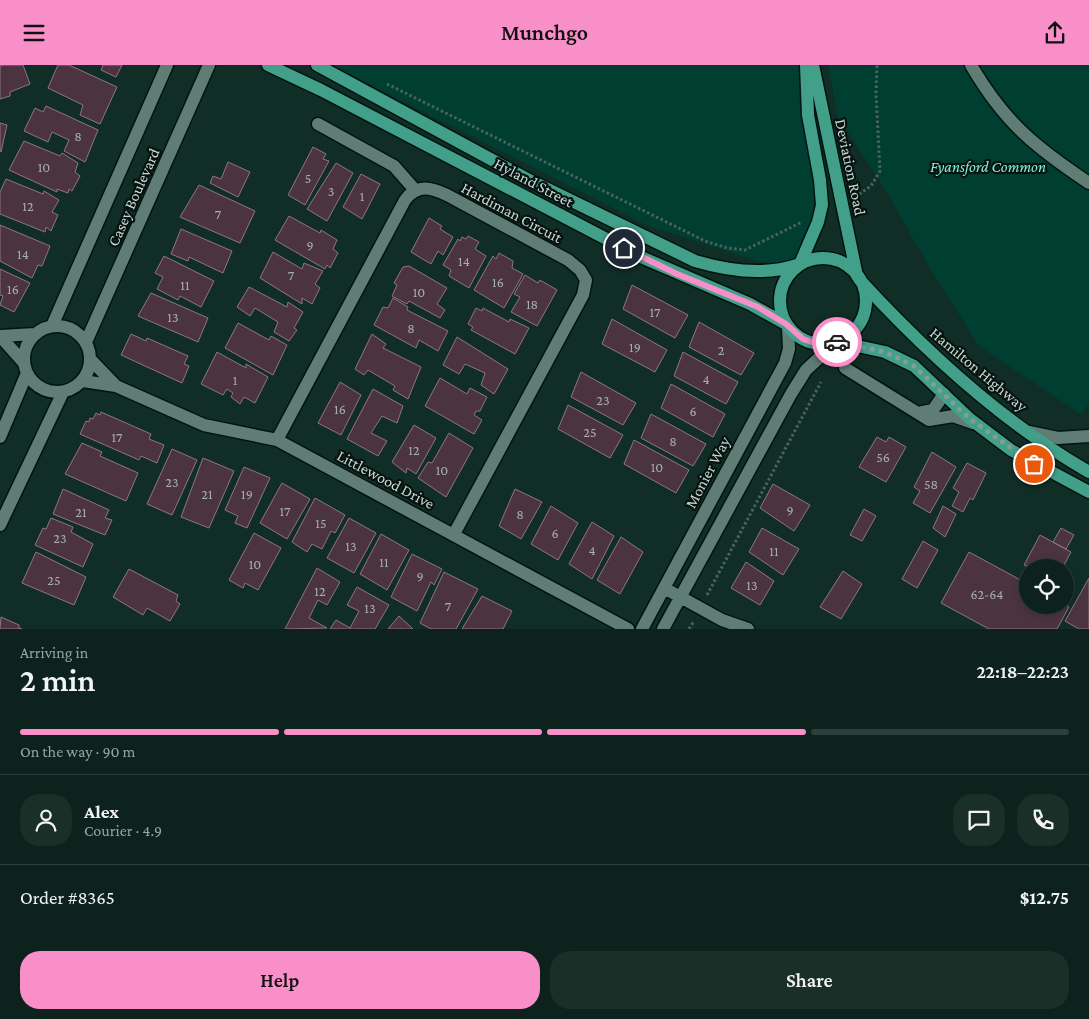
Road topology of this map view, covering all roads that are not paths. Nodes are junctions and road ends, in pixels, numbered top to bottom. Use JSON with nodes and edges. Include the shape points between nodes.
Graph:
{"nodes":[{"id":1,"x":167,"y":65,"type":"edge"},
{"id":2,"x":209,"y":65,"type":"edge"},
{"id":3,"x":268,"y":65,"type":"edge"},
{"id":4,"x":317,"y":65,"type":"edge"},
{"id":5,"x":806,"y":65,"type":"edge"},
{"id":6,"x":814,"y":65,"type":"edge"},
{"id":7,"x":971,"y":65,"type":"edge"},
{"id":8,"x":318,"y":124,"type":"dead end"},
{"id":9,"x":1089,"y":183,"type":"edge"},
{"id":10,"x":415,"y":190,"type":"junction"},
{"id":11,"x":799,"y":265,"type":"junction"},
{"id":12,"x":858,"y":278,"type":"junction"},
{"id":13,"x":52,"y":326,"type":"junction"},
{"id":14,"x":787,"y":326,"type":"junction"},
{"id":15,"x":35,"y":334,"type":"junction"},
{"id":16,"x":0,"y":336,"type":"edge"},
{"id":17,"x":86,"y":342,"type":"junction"},
{"id":18,"x":837,"y":342,"type":"junction"},
{"id":19,"x":90,"y":359,"type":"junction"},
{"id":20,"x":26,"y":368,"type":"junction"},
{"id":21,"x":844,"y":368,"type":"dead end"},
{"id":22,"x":83,"y":381,"type":"junction"},
{"id":23,"x":116,"y":386,"type":"junction"},
{"id":24,"x":63,"y":392,"type":"junction"},
{"id":25,"x":944,"y":394,"type":"junction"},
{"id":26,"x":918,"y":413,"type":"junction"},
{"id":27,"x":978,"y":425,"type":"junction"},
{"id":28,"x":1029,"y":432,"type":"junction"},
{"id":29,"x":1089,"y":436,"type":"edge"},
{"id":30,"x":0,"y":437,"type":"edge"},
{"id":31,"x":277,"y":440,"type":"junction"},
{"id":32,"x":1068,"y":460,"type":"junction"},
{"id":33,"x":1089,"y":472,"type":"edge"},
{"id":34,"x":1060,"y":478,"type":"junction"},
{"id":35,"x":1089,"y":492,"type":"edge"},
{"id":36,"x":0,"y":525,"type":"edge"},
{"id":37,"x":454,"y":534,"type":"junction"},
{"id":38,"x":664,"y":588,"type":"junction"},
{"id":39,"x":681,"y":597,"type":"junction"},
{"id":40,"x":628,"y":629,"type":"edge"},
{"id":41,"x":642,"y":629,"type":"edge"},
{"id":42,"x":663,"y":629,"type":"edge"},
{"id":43,"x":748,"y":629,"type":"edge"}],
"edges":[{"from":1,"to":13,"type":"street","name":"Casey Boulevard"},
{"from":2,"to":17,"type":"street","name":"Casey Boulevard"},
{"from":3,"to":14,"type":"main road","name":"Hyland Street","via":[[641,257],[750,304]]},
{"from":4,"to":11,"type":"main road","name":"Hyland Street","via":[[531,181],[696,261],[753,271],[779,271]]},
{"from":5,"to":11,"type":"main road","name":"Deviation Road","via":[[806,101],[821,187],[821,213]]},
{"from":6,"to":12,"type":"main road","name":"Deviation Road"},
{"from":7,"to":9,"type":"street","via":[[1011,123],[1051,158]]},
{"from":8,"to":10,"type":"street","via":[[394,166]]},
{"from":10,"to":31,"type":"street","via":[[402,205]]},
{"from":10,"to":37,"type":"street","name":"Hardiman Circuit","via":[[430,188],[447,195],[568,260],[586,280],[583,295]]},
{"from":11,"to":12,"type":"main road","via":[[816,259],[833,259],[845,264]]},
{"from":11,"to":14,"type":"main road","via":[[786,278],[780,294]]},
{"from":12,"to":18,"type":"main road","via":[[865,293],[864,314],[856,329]]},
{"from":12,"to":28,"type":"main road","name":"Hamilton Highway","via":[[938,358]]},
{"from":13,"to":15,"type":"street"},
{"from":13,"to":17,"type":"street","via":[[75,331]]},
{"from":14,"to":18,"type":"main road","via":[[808,341]]},
{"from":14,"to":38,"type":"street","name":"Monier Way","via":[[789,349],[785,363]]},
{"from":15,"to":16,"type":"street"},
{"from":15,"to":20,"type":"street","via":[[25,352]]},
{"from":16,"to":20,"type":"street"},
{"from":17,"to":19,"type":"street"},
{"from":18,"to":25,"type":"main road","via":[[885,352],[900,359],[921,372]]},
{"from":18,"to":39,"type":"street","via":[[806,370],[790,394]]},
{"from":19,"to":22,"type":"street"},
{"from":19,"to":23,"type":"street","name":"Littlewood Drive"},
{"from":20,"to":24,"type":"street","via":[[33,382],[41,388]]},
{"from":20,"to":30,"type":"street"},
{"from":21,"to":26,"type":"street"},
{"from":22,"to":23,"type":"street","name":"Littlewood Drive"},
{"from":22,"to":24,"type":"street"},
{"from":23,"to":31,"type":"street","name":"Littlewood Drive","via":[[204,425]]},
{"from":24,"to":36,"type":"street"},
{"from":25,"to":26,"type":"street","via":[[933,410]]},
{"from":25,"to":27,"type":"main road"},
{"from":26,"to":27,"type":"street","via":[[929,420],[954,416]]},
{"from":27,"to":34,"type":"main road","via":[[1028,461]]},
{"from":28,"to":29,"type":"street","via":[[1051,437]]},
{"from":28,"to":32,"type":"main road","name":"Hamilton Highway"},
{"from":31,"to":37,"type":"street","name":"Littlewood Drive"},
{"from":32,"to":33,"type":"main road","name":"Hamilton Highway"},
{"from":32,"to":34,"type":"main road"},
{"from":34,"to":35,"type":"main road"},
{"from":37,"to":40,"type":"street","name":"Littlewood Drive"},
{"from":38,"to":39,"type":"street"},
{"from":38,"to":41,"type":"street","name":"Monier Way"},
{"from":39,"to":42,"type":"street"},
{"from":39,"to":43,"type":"street","via":[[722,620]]}]}
